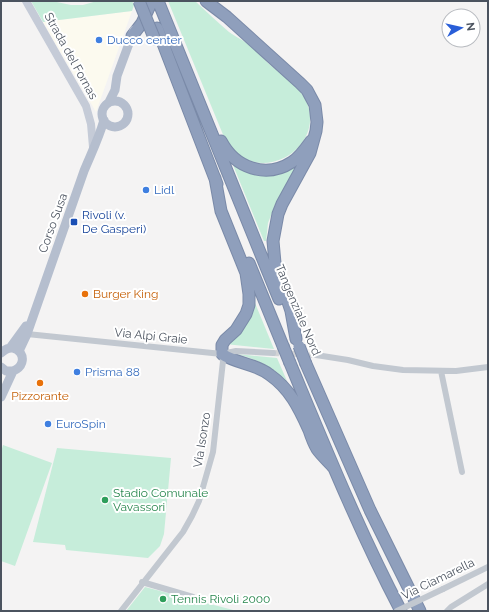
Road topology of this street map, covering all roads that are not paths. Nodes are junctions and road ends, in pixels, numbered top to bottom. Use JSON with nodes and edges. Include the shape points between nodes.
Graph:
{"nodes":[{"id":1,"x":26,"y":1,"type":"edge"},
{"id":2,"x":139,"y":1,"type":"edge"},
{"id":3,"x":145,"y":1,"type":"edge"},
{"id":4,"x":152,"y":1,"type":"edge"},
{"id":5,"x":158,"y":1,"type":"edge"},
{"id":6,"x":206,"y":1,"type":"edge"},
{"id":7,"x":213,"y":1,"type":"edge"},
{"id":8,"x":219,"y":1,"type":"edge"},
{"id":9,"x":227,"y":17,"type":"junction"},
{"id":10,"x":132,"y":36,"type":"junction"},
{"id":11,"x":268,"y":53,"type":"junction"},
{"id":12,"x":171,"y":66,"type":"junction"},
{"id":13,"x":188,"y":75,"type":"junction"},
{"id":14,"x":115,"y":90,"type":"junction"},
{"id":15,"x":109,"y":102,"type":"junction"},
{"id":16,"x":121,"y":102,"type":"junction"},
{"id":17,"x":104,"y":120,"type":"junction"},
{"id":18,"x":113,"y":126,"type":"junction"},
{"id":19,"x":100,"y":136,"type":"junction"},
{"id":20,"x":313,"y":139,"type":"junction"},
{"id":21,"x":93,"y":147,"type":"junction"},
{"id":22,"x":215,"y":178,"type":"junction"},
{"id":23,"x":31,"y":320,"type":"junction"},
{"id":24,"x":27,"y":334,"type":"junction"},
{"id":25,"x":297,"y":343,"type":"junction"},
{"id":26,"x":7,"y":351,"type":"edge"},
{"id":27,"x":274,"y":353,"type":"tunnel mouth"},
{"id":28,"x":222,"y":354,"type":"junction"},
{"id":29,"x":316,"y":355,"type":"tunnel mouth"},
{"id":30,"x":488,"y":367,"type":"edge"},
{"id":31,"x":2,"y":368,"type":"edge"},
{"id":32,"x":13,"y":371,"type":"junction"},
{"id":33,"x":441,"y":371,"type":"junction"},
{"id":34,"x":1,"y":390,"type":"edge"},
{"id":35,"x":1,"y":397,"type":"edge"},
{"id":36,"x":334,"y":468,"type":"junction"},
{"id":37,"x":462,"y":472,"type":"dead end"},
{"id":38,"x":488,"y":567,"type":"edge"},
{"id":39,"x":142,"y":582,"type":"junction"},
{"id":40,"x":488,"y":584,"type":"edge"},
{"id":41,"x":193,"y":597,"type":"dead end"},
{"id":42,"x":121,"y":611,"type":"edge"},
{"id":43,"x":397,"y":611,"type":"edge"},
{"id":44,"x":401,"y":611,"type":"edge"},
{"id":45,"x":420,"y":611,"type":"edge"},
{"id":46,"x":447,"y":611,"type":"edge"}],
"edges":[{"from":1,"to":21,"type":"street","name":"Strada del Fornas","via":[[86,106]]},
{"from":2,"to":12,"type":"highway","bridge":true,"via":[[160,52]]},
{"from":3,"to":10,"type":"main road"},
{"from":3,"to":12,"type":"highway"},
{"from":4,"to":10,"type":"highway","via":[[142,23]]},
{"from":5,"to":13,"type":"highway","name":"Tangenziale Nord"},
{"from":6,"to":9,"type":"highway"},
{"from":7,"to":9,"type":"highway"},
{"from":8,"to":11,"type":"highway"},
{"from":9,"to":11,"type":"highway"},
{"from":10,"to":14,"type":"main road"},
{"from":11,"to":20,"type":"highway","via":[[312,98],[317,122]]},
{"from":12,"to":22,"type":"highway"},
{"from":13,"to":20,"type":"highway","via":[[201,92],[221,143],[235,160],[243,165],[263,170],[284,166],[298,158]]},
{"from":13,"to":25,"type":"highway","name":"Tangenziale Nord"},
{"from":14,"to":15,"type":"main road"},
{"from":14,"to":16,"type":"main road"},
{"from":15,"to":16,"type":"main road"},
{"from":15,"to":17,"type":"main road","via":[[103,108]]},
{"from":16,"to":18,"type":"main road","via":[[127,108],[127,118],[123,124]]},
{"from":17,"to":18,"type":"main road"},
{"from":17,"to":19,"type":"main road","name":"Corso Susa"},
{"from":18,"to":19,"type":"main road","name":"Corso Susa"},
{"from":19,"to":21,"type":"main road","name":"Corso Susa"},
{"from":20,"to":25,"type":"highway","via":[[310,153],[278,214],[273,241],[275,263],[291,311]]},
{"from":21,"to":23,"type":"main road","name":"Corso Susa"},
{"from":22,"to":28,"type":"highway","via":[[221,211],[246,273],[249,294],[246,314],[236,330],[225,340]]},
{"from":22,"to":36,"type":"highway","bridge":true},
{"from":23,"to":24,"type":"main road","name":"Corso Susa"},
{"from":23,"to":26,"type":"main road","name":"Corso Susa"},
{"from":24,"to":26,"type":"main road","name":"Corso Susa"},
{"from":24,"to":28,"type":"street","name":"Via Alpi Graie"},
{"from":25,"to":45,"type":"highway","name":"Tangenziale Nord","bridge":true,"via":[[370,510]]},
{"from":26,"to":32,"type":"main road","via":[[22,358],[19,368]]},
{"from":27,"to":28,"type":"street","name":"Via Alpi Graie","via":[[236,351]]},
{"from":28,"to":36,"type":"highway","via":[[260,368],[281,384],[299,408],[317,449]]},
{"from":28,"to":39,"type":"street","name":"Via Isonzo","via":[[213,452],[199,501],[183,532]]},
{"from":29,"to":33,"type":"street","via":[[396,369]]},
{"from":30,"to":33,"type":"street"},
{"from":31,"to":32,"type":"main road"},
{"from":31,"to":34,"type":"main road"},
{"from":32,"to":35,"type":"main road"},
{"from":33,"to":37,"type":"street"},
{"from":36,"to":44,"type":"highway"},
{"from":38,"to":43,"type":"street","name":"Via Ciamarella","bridge":true},
{"from":39,"to":41,"type":"street"},
{"from":39,"to":42,"type":"street","name":"Via Isonzo"},
{"from":40,"to":46,"type":"street"}]}
